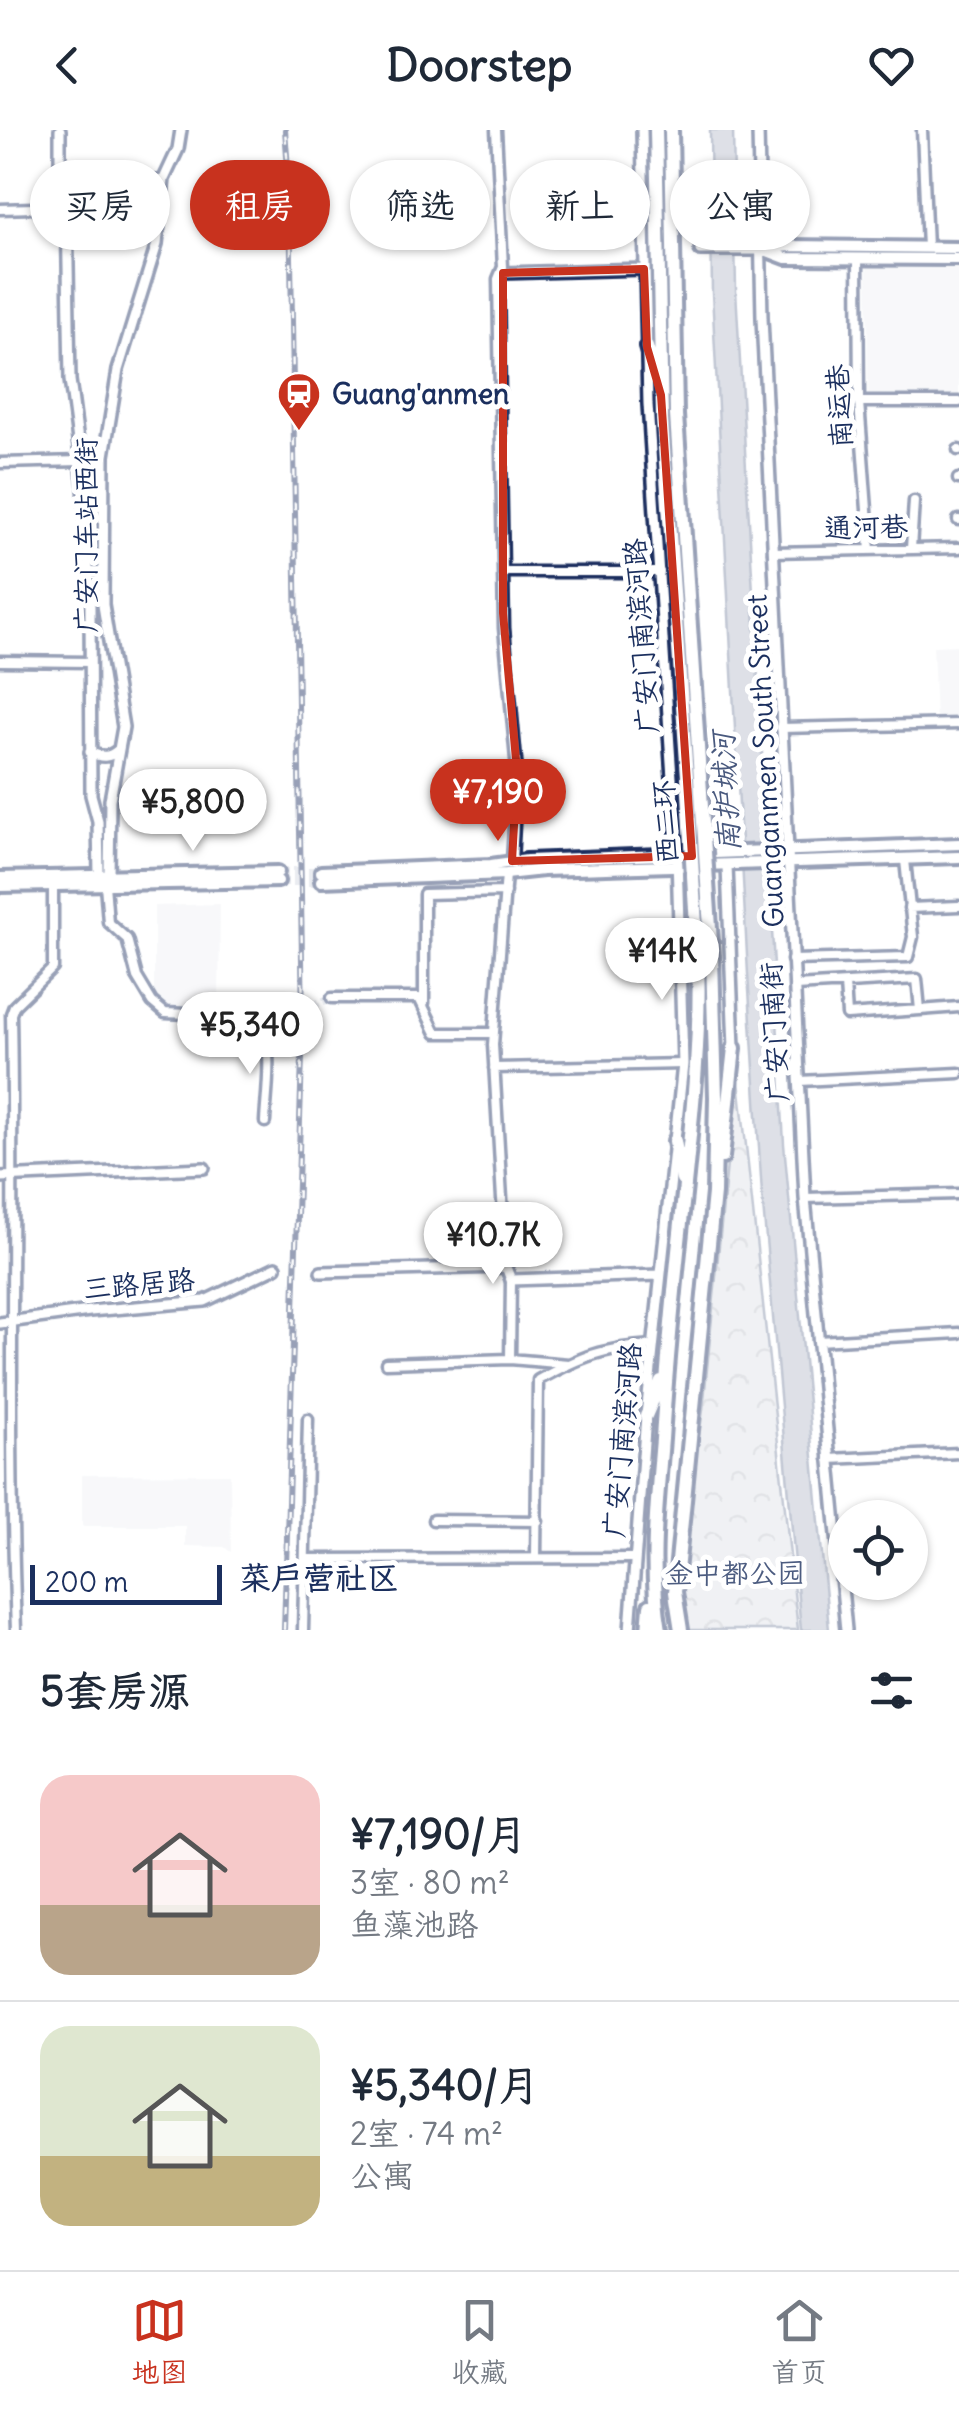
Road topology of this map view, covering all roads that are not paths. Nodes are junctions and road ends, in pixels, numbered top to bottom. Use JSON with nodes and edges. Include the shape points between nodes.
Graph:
{"nodes":[{"id":1,"x":60,"y":130,"type":"edge"},
{"id":2,"x":181,"y":130,"type":"edge"},
{"id":3,"x":496,"y":130,"type":"edge"},
{"id":4,"x":642,"y":130,"type":"edge"},
{"id":5,"x":656,"y":130,"type":"edge"},
{"id":6,"x":671,"y":130,"type":"edge"},
{"id":7,"x":761,"y":130,"type":"edge"},
{"id":8,"x":922,"y":130,"type":"edge"},
{"id":9,"x":60,"y":160,"type":"edge"},
{"id":10,"x":761,"y":160,"type":"edge"},
{"id":11,"x":170,"y":166,"type":"edge"},
{"id":12,"x":30,"y":208,"type":"edge"},
{"id":13,"x":0,"y":209,"type":"edge"},
{"id":14,"x":810,"y":246,"type":"edge"},
{"id":15,"x":927,"y":248,"type":"junction"},
{"id":16,"x":959,"y":248,"type":"edge"},
{"id":17,"x":68,"y":250,"type":"edge"},
{"id":18,"x":155,"y":250,"type":"edge"},
{"id":19,"x":762,"y":250,"type":"joint"},
{"id":20,"x":858,"y":259,"type":"junction"},
{"id":21,"x":959,"y":259,"type":"edge"},
{"id":22,"x":644,"y":266,"type":"junction"},
{"id":23,"x":503,"y":270,"type":"junction"},
{"id":24,"x":647,"y":347,"type":"junction"},
{"id":25,"x":661,"y":395,"type":"junction"},
{"id":26,"x":859,"y":402,"type":"junction"},
{"id":27,"x":959,"y":402,"type":"edge"},
{"id":28,"x":81,"y":461,"type":"junction"},
{"id":29,"x":0,"y":463,"type":"edge"},
{"id":30,"x":102,"y":482,"type":"junction"},
{"id":31,"x":84,"y":486,"type":"junction"},
{"id":32,"x":914,"y":501,"type":"dead end"},
{"id":33,"x":959,"y":548,"type":"edge"},
{"id":34,"x":911,"y":549,"type":"junction"},
{"id":35,"x":870,"y":550,"type":"junction"},
{"id":36,"x":776,"y":552,"type":"junction"},
{"id":37,"x":503,"y":572,"type":"junction"},
{"id":38,"x":660,"y":572,"type":"junction"},
{"id":39,"x":90,"y":606,"type":"junction"},
{"id":40,"x":103,"y":606,"type":"junction"},
{"id":41,"x":0,"y":660,"type":"edge"},
{"id":42,"x":90,"y":662,"type":"junction"},
{"id":43,"x":959,"y":724,"type":"edge"},
{"id":44,"x":784,"y":728,"type":"junction"},
{"id":45,"x":119,"y":749,"type":"junction"},
{"id":46,"x":90,"y":752,"type":"junction"},
{"id":47,"x":694,"y":777,"type":"junction"},
{"id":48,"x":959,"y":844,"type":"edge"},
{"id":49,"x":959,"y":857,"type":"edge"},
{"id":50,"x":786,"y":858,"type":"junction"},
{"id":51,"x":905,"y":860,"type":"junction"},
{"id":52,"x":512,"y":861,"type":"junction"},
{"id":53,"x":677,"y":862,"type":"junction"},
{"id":54,"x":733,"y":862,"type":"junction"},
{"id":55,"x":506,"y":874,"type":"junction"},
{"id":56,"x":278,"y":877,"type":"tunnel mouth"},
{"id":57,"x":0,"y":878,"type":"edge"},
{"id":58,"x":104,"y":878,"type":"junction"},
{"id":59,"x":53,"y":885,"type":"junction"},
{"id":60,"x":0,"y":886,"type":"edge"},
{"id":61,"x":505,"y":892,"type":"junction"},
{"id":62,"x":959,"y":906,"type":"edge"},
{"id":63,"x":909,"y":908,"type":"junction"},
{"id":64,"x":731,"y":948,"type":"junction"},
{"id":65,"x":680,"y":949,"type":"junction"},
{"id":66,"x":704,"y":959,"type":"junction"},
{"id":67,"x":795,"y":960,"type":"junction"},
{"id":68,"x":845,"y":984,"type":"junction"},
{"id":69,"x":797,"y":986,"type":"junction"},
{"id":70,"x":332,"y":998,"type":"tunnel mouth"},
{"id":71,"x":424,"y":1003,"type":"junction"},
{"id":72,"x":959,"y":1007,"type":"edge"},
{"id":73,"x":920,"y":1010,"type":"junction"},
{"id":74,"x":252,"y":1016,"type":"junction"},
{"id":75,"x":278,"y":1018,"type":"tunnel mouth"},
{"id":76,"x":493,"y":1033,"type":"junction"},
{"id":77,"x":734,"y":1048,"type":"joint"},
{"id":78,"x":683,"y":1064,"type":"junction"},
{"id":79,"x":494,"y":1068,"type":"junction"},
{"id":80,"x":959,"y":1074,"type":"edge"},
{"id":81,"x":802,"y":1081,"type":"junction"},
{"id":82,"x":265,"y":1122,"type":"dead end"},
{"id":83,"x":674,"y":1141,"type":"junction"},
{"id":84,"x":204,"y":1168,"type":"dead end"},
{"id":85,"x":14,"y":1176,"type":"junction"},
{"id":86,"x":0,"y":1177,"type":"edge"},
{"id":87,"x":684,"y":1192,"type":"junction"},
{"id":88,"x":714,"y":1193,"type":"junction"},
{"id":89,"x":959,"y":1194,"type":"edge"},
{"id":90,"x":808,"y":1198,"type":"junction"},
{"id":91,"x":276,"y":1267,"type":"dead end"},
{"id":92,"x":506,"y":1267,"type":"junction"},
{"id":93,"x":322,"y":1272,"type":"dead end"},
{"id":94,"x":659,"y":1275,"type":"junction"},
{"id":95,"x":510,"y":1280,"type":"junction"},
{"id":96,"x":5,"y":1323,"type":"edge"},
{"id":97,"x":959,"y":1333,"type":"edge"},
{"id":98,"x":821,"y":1340,"type":"junction"},
{"id":99,"x":653,"y":1345,"type":"junction"},
{"id":100,"x":510,"y":1359,"type":"junction"},
{"id":101,"x":534,"y":1361,"type":"junction"},
{"id":102,"x":386,"y":1362,"type":"dead end"},
{"id":103,"x":568,"y":1364,"type":"junction"},
{"id":104,"x":666,"y":1370,"type":"junction"},
{"id":105,"x":538,"y":1380,"type":"junction"},
{"id":106,"x":646,"y":1416,"type":"junction"},
{"id":107,"x":308,"y":1419,"type":"dead end"},
{"id":108,"x":959,"y":1453,"type":"edge"},
{"id":109,"x":832,"y":1459,"type":"junction"},
{"id":110,"x":837,"y":1500,"type":"edge"},
{"id":111,"x":433,"y":1520,"type":"dead end"},
{"id":112,"x":538,"y":1521,"type":"junction"},
{"id":113,"x":536,"y":1558,"type":"junction"},
{"id":114,"x":634,"y":1558,"type":"junction"},
{"id":115,"x":305,"y":1560,"type":"junction"},
{"id":116,"x":675,"y":1592,"type":"junction"},
{"id":117,"x":847,"y":1600,"type":"edge"},
{"id":118,"x":651,"y":1629,"type":"edge"},
{"id":119,"x":16,"y":1630,"type":"edge"},
{"id":120,"x":303,"y":1630,"type":"edge"},
{"id":121,"x":630,"y":1630,"type":"edge"},
{"id":122,"x":670,"y":1630,"type":"edge"},
{"id":123,"x":680,"y":1630,"type":"edge"},
{"id":124,"x":848,"y":1630,"type":"edge"}],
"edges":[{"from":1,"to":9,"type":"street"},
{"from":2,"to":11,"type":"street","name":"广安门车站西街"},
{"from":3,"to":23,"type":"street"},
{"from":4,"to":22,"type":"street","name":"广安门南滨河路"},
{"from":5,"to":25,"type":"highway","name":"西二环"},
{"from":6,"to":47,"type":"highway","name":"西二环"},
{"from":7,"to":10,"type":"street","name":"Guanganmen South Street"},
{"from":8,"to":15,"type":"street"},
{"from":12,"to":13,"type":"street"},
{"from":14,"to":15,"type":"main road"},
{"from":15,"to":16,"type":"main road"},
{"from":17,"to":28,"type":"street","via":[[70,385]]},
{"from":18,"to":30,"type":"street","name":"广安门车站西街","via":[[118,370]]},
{"from":19,"to":20,"type":"main road","via":[[786,258]]},
{"from":19,"to":36,"type":"street","name":"Guanganmen South Street"},
{"from":20,"to":21,"type":"main road"},
{"from":20,"to":26,"type":"street","name":"南运巷"},
{"from":22,"to":23,"type":"street"},
{"from":22,"to":24,"type":"street","name":"广安门南滨河路"},
{"from":23,"to":37,"type":"street"},
{"from":24,"to":25,"type":"highway"},
{"from":24,"to":38,"type":"street","name":"广安门南滨河路"},
{"from":25,"to":47,"type":"highway","name":"西二环"},
{"from":26,"to":27,"type":"street"},
{"from":26,"to":35,"type":"street","name":"南运巷"},
{"from":28,"to":29,"type":"street"},
{"from":28,"to":31,"type":"street"},
{"from":30,"to":31,"type":"street","via":[[94,490]]},
{"from":30,"to":40,"type":"street","name":"广安门车站西街"},
{"from":31,"to":39,"type":"street"},
{"from":32,"to":34,"type":"street"},
{"from":33,"to":34,"type":"street","name":"通河巷"},
{"from":34,"to":35,"type":"street","name":"通河巷"},
{"from":35,"to":36,"type":"street","name":"通河巷"},
{"from":36,"to":44,"type":"street","name":"Guanganmen South Street"},
{"from":37,"to":38,"type":"street"},
{"from":37,"to":52,"type":"street","via":[[517,772]]},
{"from":38,"to":53,"type":"street","name":"广安门南滨河路"},
{"from":39,"to":40,"type":"street"},
{"from":39,"to":42,"type":"street"},
{"from":40,"to":45,"type":"street","name":"广安门车站西街","via":[[121,708]]},
{"from":41,"to":42,"type":"street"},
{"from":42,"to":46,"type":"street"},
{"from":43,"to":44,"type":"street"},
{"from":44,"to":50,"type":"street","name":"Guanganmen South Street"},
{"from":45,"to":46,"type":"street","via":[[112,756]]},
{"from":45,"to":58,"type":"street","name":"广安门车站西街"},
{"from":46,"to":58,"type":"street"},
{"from":47,"to":66,"type":"highway","name":"西二环","bridge":true},
{"from":48,"to":50,"type":"main road"},
{"from":49,"to":51,"type":"main road"},
{"from":50,"to":51,"type":"main road"},
{"from":50,"to":54,"type":"main road"},
{"from":50,"to":67,"type":"street","name":"广安门南街"},
{"from":51,"to":63,"type":"street"},
{"from":52,"to":53,"type":"main road"},
{"from":52,"to":55,"type":"main road","via":[[321,876]]},
{"from":53,"to":54,"type":"main road"},
{"from":53,"to":55,"type":"main road"},
{"from":53,"to":65,"type":"street","name":"广安门南滨河路"},
{"from":54,"to":64,"type":"street"},
{"from":55,"to":61,"type":"street"},
{"from":56,"to":58,"type":"main road","via":[[122,886]]},
{"from":57,"to":58,"type":"main road"},
{"from":58,"to":59,"type":"main road"},
{"from":58,"to":74,"type":"street","via":[[108,922],[127,938],[152,1002],[173,1016]]},
{"from":59,"to":60,"type":"main road"},
{"from":59,"to":85,"type":"street","via":[[53,968],[11,1014]]},
{"from":61,"to":71,"type":"street","via":[[424,894]]},
{"from":61,"to":76,"type":"street"},
{"from":62,"to":63,"type":"street"},
{"from":63,"to":67,"type":"street","via":[[908,957]]},
{"from":64,"to":65,"type":"street"},
{"from":64,"to":77,"type":"street"},
{"from":65,"to":78,"type":"street","name":"广安门南滨河路"},
{"from":66,"to":87,"type":"highway","name":"西二环"},
{"from":66,"to":88,"type":"highway","name":"西二环","via":[[716,1097]]},
{"from":67,"to":69,"type":"street","name":"广安门南街"},
{"from":68,"to":69,"type":"street"},
{"from":68,"to":73,"type":"street","via":[[917,979]]},
{"from":68,"to":73,"type":"street","via":[[847,1015]]},
{"from":69,"to":81,"type":"street","name":"广安门南街"},
{"from":70,"to":71,"type":"street"},
{"from":71,"to":76,"type":"street","via":[[436,1034]]},
{"from":72,"to":73,"type":"street"},
{"from":74,"to":75,"type":"street"},
{"from":74,"to":82,"type":"street","via":[[263,1024],[266,1046]]},
{"from":76,"to":79,"type":"street"},
{"from":77,"to":88,"type":"highway"},
{"from":78,"to":79,"type":"street"},
{"from":78,"to":83,"type":"street","name":"广安门南滨河路"},
{"from":79,"to":92,"type":"street"},
{"from":80,"to":81,"type":"street"},
{"from":81,"to":90,"type":"street","name":"广安门南街"},
{"from":83,"to":87,"type":"highway"},
{"from":83,"to":94,"type":"street","name":"广安门南滨河路"},
{"from":84,"to":85,"type":"street"},
{"from":85,"to":86,"type":"street"},
{"from":85,"to":96,"type":"street"},
{"from":87,"to":104,"type":"highway","name":"西二环"},
{"from":88,"to":116,"type":"highway","name":"西二环"},
{"from":89,"to":90,"type":"street"},
{"from":90,"to":98,"type":"street","name":"广安门南街"},
{"from":91,"to":96,"type":"street","name":"三路居路","via":[[205,1301]]},
{"from":92,"to":93,"type":"street"},
{"from":92,"to":95,"type":"street"},
{"from":94,"to":95,"type":"street"},
{"from":94,"to":99,"type":"street","name":"广安门南滨河路"},
{"from":95,"to":100,"type":"street"},
{"from":96,"to":119,"type":"street"},
{"from":97,"to":98,"type":"street"},
{"from":98,"to":109,"type":"street","name":"广安门南街"},
{"from":99,"to":103,"type":"street","via":[[586,1354]]},
{"from":99,"to":106,"type":"street","name":"广安门南滨河路"},
{"from":100,"to":101,"type":"street"},
{"from":100,"to":102,"type":"street"},
{"from":101,"to":103,"type":"street"},
{"from":101,"to":105,"type":"street"},
{"from":103,"to":105,"type":"street"},
{"from":104,"to":106,"type":"highway"},
{"from":104,"to":118,"type":"highway","name":"西二环"},
{"from":105,"to":112,"type":"street"},
{"from":106,"to":114,"type":"street","name":"广安门南滨河路"},
{"from":107,"to":115,"type":"street"},
{"from":108,"to":109,"type":"street"},
{"from":109,"to":110,"type":"street"},
{"from":109,"to":124,"type":"street","name":"广安门南街"},
{"from":111,"to":112,"type":"street"},
{"from":112,"to":113,"type":"street"},
{"from":113,"to":114,"type":"street"},
{"from":113,"to":115,"type":"street"},
{"from":114,"to":121,"type":"street","name":"广安门南滨河路"},
{"from":115,"to":120,"type":"street"},
{"from":116,"to":122,"type":"highway"},
{"from":116,"to":123,"type":"highway","name":"西二环"},
{"from":117,"to":124,"type":"street"}]}
